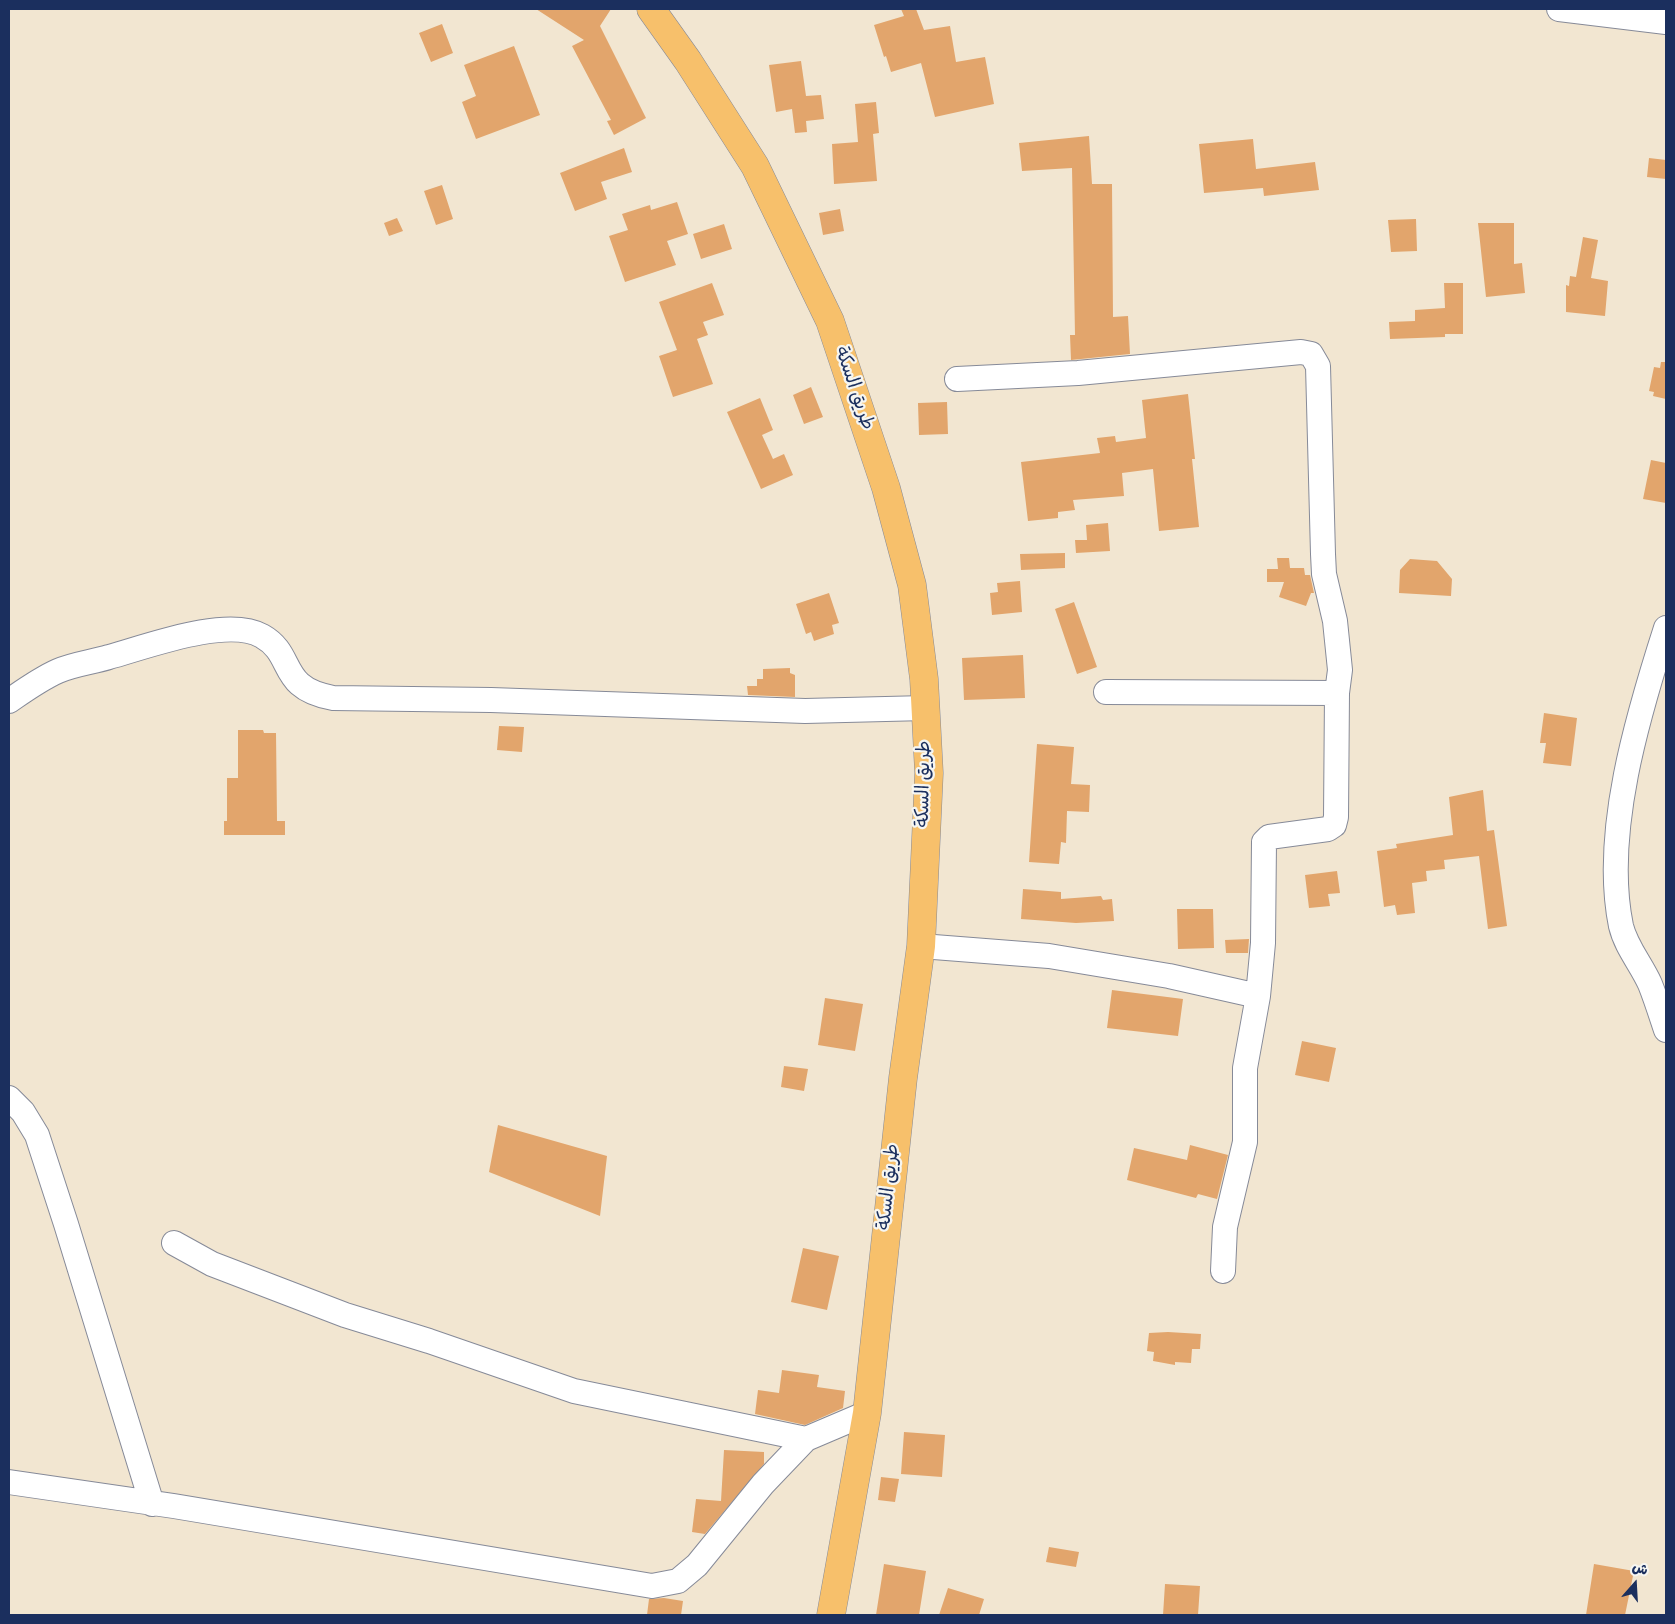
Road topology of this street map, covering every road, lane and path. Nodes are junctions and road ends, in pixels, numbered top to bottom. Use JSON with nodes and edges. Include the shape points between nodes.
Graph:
{"nodes":[{"id":1,"x":651,"y":9,"type":"edge"},
{"id":2,"x":1558,"y":9,"type":"edge"},
{"id":3,"x":1666,"y":22,"type":"edge"},
{"id":4,"x":957,"y":380,"type":"dead end"},
{"id":5,"x":1666,"y":628,"type":"edge"},
{"id":6,"x":1106,"y":692,"type":"dead end"},
{"id":7,"x":1337,"y":694,"type":"junction"},
{"id":8,"x":9,"y":701,"type":"edge"},
{"id":9,"x":926,"y":708,"type":"junction"},
{"id":10,"x":921,"y":946,"type":"junction"},
{"id":11,"x":1258,"y":996,"type":"junction"},
{"id":12,"x":1666,"y":1030,"type":"edge"},
{"id":13,"x":9,"y":1098,"type":"edge"},
{"id":14,"x":174,"y":1243,"type":"dead end"},
{"id":15,"x":1223,"y":1271,"type":"dead end"},
{"id":16,"x":867,"y":1413,"type":"junction"},
{"id":17,"x":806,"y":1440,"type":"junction"},
{"id":18,"x":9,"y":1482,"type":"edge"},
{"id":19,"x":152,"y":1504,"type":"junction"},
{"id":20,"x":831,"y":1615,"type":"edge"}],
"edges":[{"from":1,"to":9,"type":"main road","name":"طريق السكة","via":[[755,166],[830,321],[886,488],[912,585]]},
{"from":2,"to":3,"type":"street"},
{"from":4,"to":7,"type":"street","via":[[1078,373],[1301,352],[1311,354],[1318,366],[1320,382],[1324,574],[1335,621],[1340,670]]},
{"from":5,"to":12,"type":"street","via":[[1619,816],[1617,891],[1622,927],[1633,955],[1650,983]]},
{"from":6,"to":7,"type":"street"},
{"from":7,"to":11,"type":"street","via":[[1334,825],[1328,829],[1269,838],[1264,842],[1263,943]]},
{"from":8,"to":9,"type":"street","via":[[60,670],[161,641],[231,630],[261,635],[275,647],[299,684],[315,694],[334,698],[805,711]]},
{"from":9,"to":10,"type":"main road","name":"طريق السكة","via":[[929,773]]},
{"from":10,"to":11,"type":"street","via":[[1048,956],[1169,976]]},
{"from":10,"to":16,"type":"main road","name":"طريق السكة","via":[[903,1078]]},
{"from":11,"to":15,"type":"street","via":[[1245,1068],[1245,1142],[1225,1227]]},
{"from":13,"to":19,"type":"street","via":[[23,1112],[36,1134]]},
{"from":14,"to":17,"type":"street","via":[[212,1264],[345,1315],[574,1391]]},
{"from":16,"to":17,"type":"street"},
{"from":16,"to":20,"type":"main road","name":"طريق السكة"},
{"from":17,"to":19,"type":"street","via":[[762,1484],[697,1565],[678,1581],[652,1586]]},
{"from":18,"to":19,"type":"street"}]}
